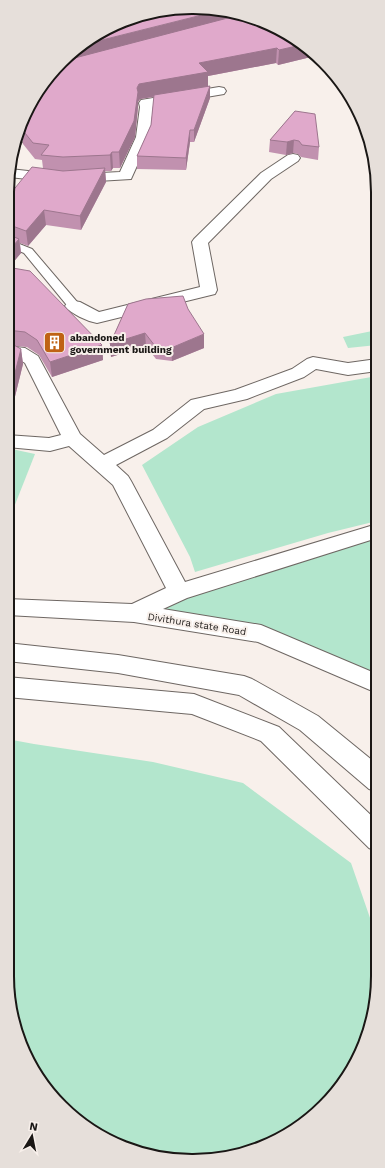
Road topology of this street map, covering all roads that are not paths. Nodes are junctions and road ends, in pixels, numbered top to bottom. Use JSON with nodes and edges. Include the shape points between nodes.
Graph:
{"nodes":[{"id":1,"x":219,"y":91,"type":"dead end"},
{"id":2,"x":293,"y":158,"type":"dead end"},
{"id":3,"x":15,"y":173,"type":"edge"},
{"id":4,"x":14,"y":245,"type":"edge"},
{"id":5,"x":74,"y":306,"type":"joint"},
{"id":6,"x":14,"y":351,"type":"edge"},
{"id":7,"x":371,"y":366,"type":"edge"},
{"id":8,"x":72,"y":438,"type":"junction"},
{"id":9,"x":14,"y":442,"type":"edge"},
{"id":10,"x":102,"y":464,"type":"junction"},
{"id":11,"x":371,"y":533,"type":"edge"},
{"id":12,"x":179,"y":592,"type":"junction"},
{"id":13,"x":14,"y":607,"type":"edge"},
{"id":14,"x":134,"y":614,"type":"junction"},
{"id":15,"x":14,"y":653,"type":"edge"},
{"id":16,"x":371,"y":681,"type":"edge"},
{"id":17,"x":14,"y":688,"type":"edge"},
{"id":18,"x":371,"y":775,"type":"edge"},
{"id":19,"x":371,"y":833,"type":"edge"}],
"edges":[{"from":1,"to":3,"type":"main road","via":[[146,102],[143,137],[126,176],[64,178]]},
{"from":2,"to":5,"type":"main road","via":[[266,176],[200,242],[209,290],[97,318]]},
{"from":4,"to":5,"type":"lane","via":[[28,251]]},
{"from":6,"to":8,"type":"main road","via":[[32,360]]},
{"from":7,"to":10,"type":"main road","via":[[348,369],[313,363],[298,373],[240,395],[198,404],[160,434]]},
{"from":8,"to":9,"type":"main road","via":[[50,445]]},
{"from":8,"to":10,"type":"main road"},
{"from":10,"to":12,"type":"main road","via":[[122,481]]},
{"from":11,"to":12,"type":"main road"},
{"from":12,"to":14,"type":"main road"},
{"from":13,"to":14,"type":"main road","name":"Divithura state Road"},
{"from":14,"to":16,"type":"main road","name":"Divithura state Road","via":[[261,634]]},
{"from":15,"to":18,"type":"main road","via":[[118,664],[244,686],[310,723]]},
{"from":17,"to":19,"type":"main road","via":[[194,704],[270,734]]}]}
